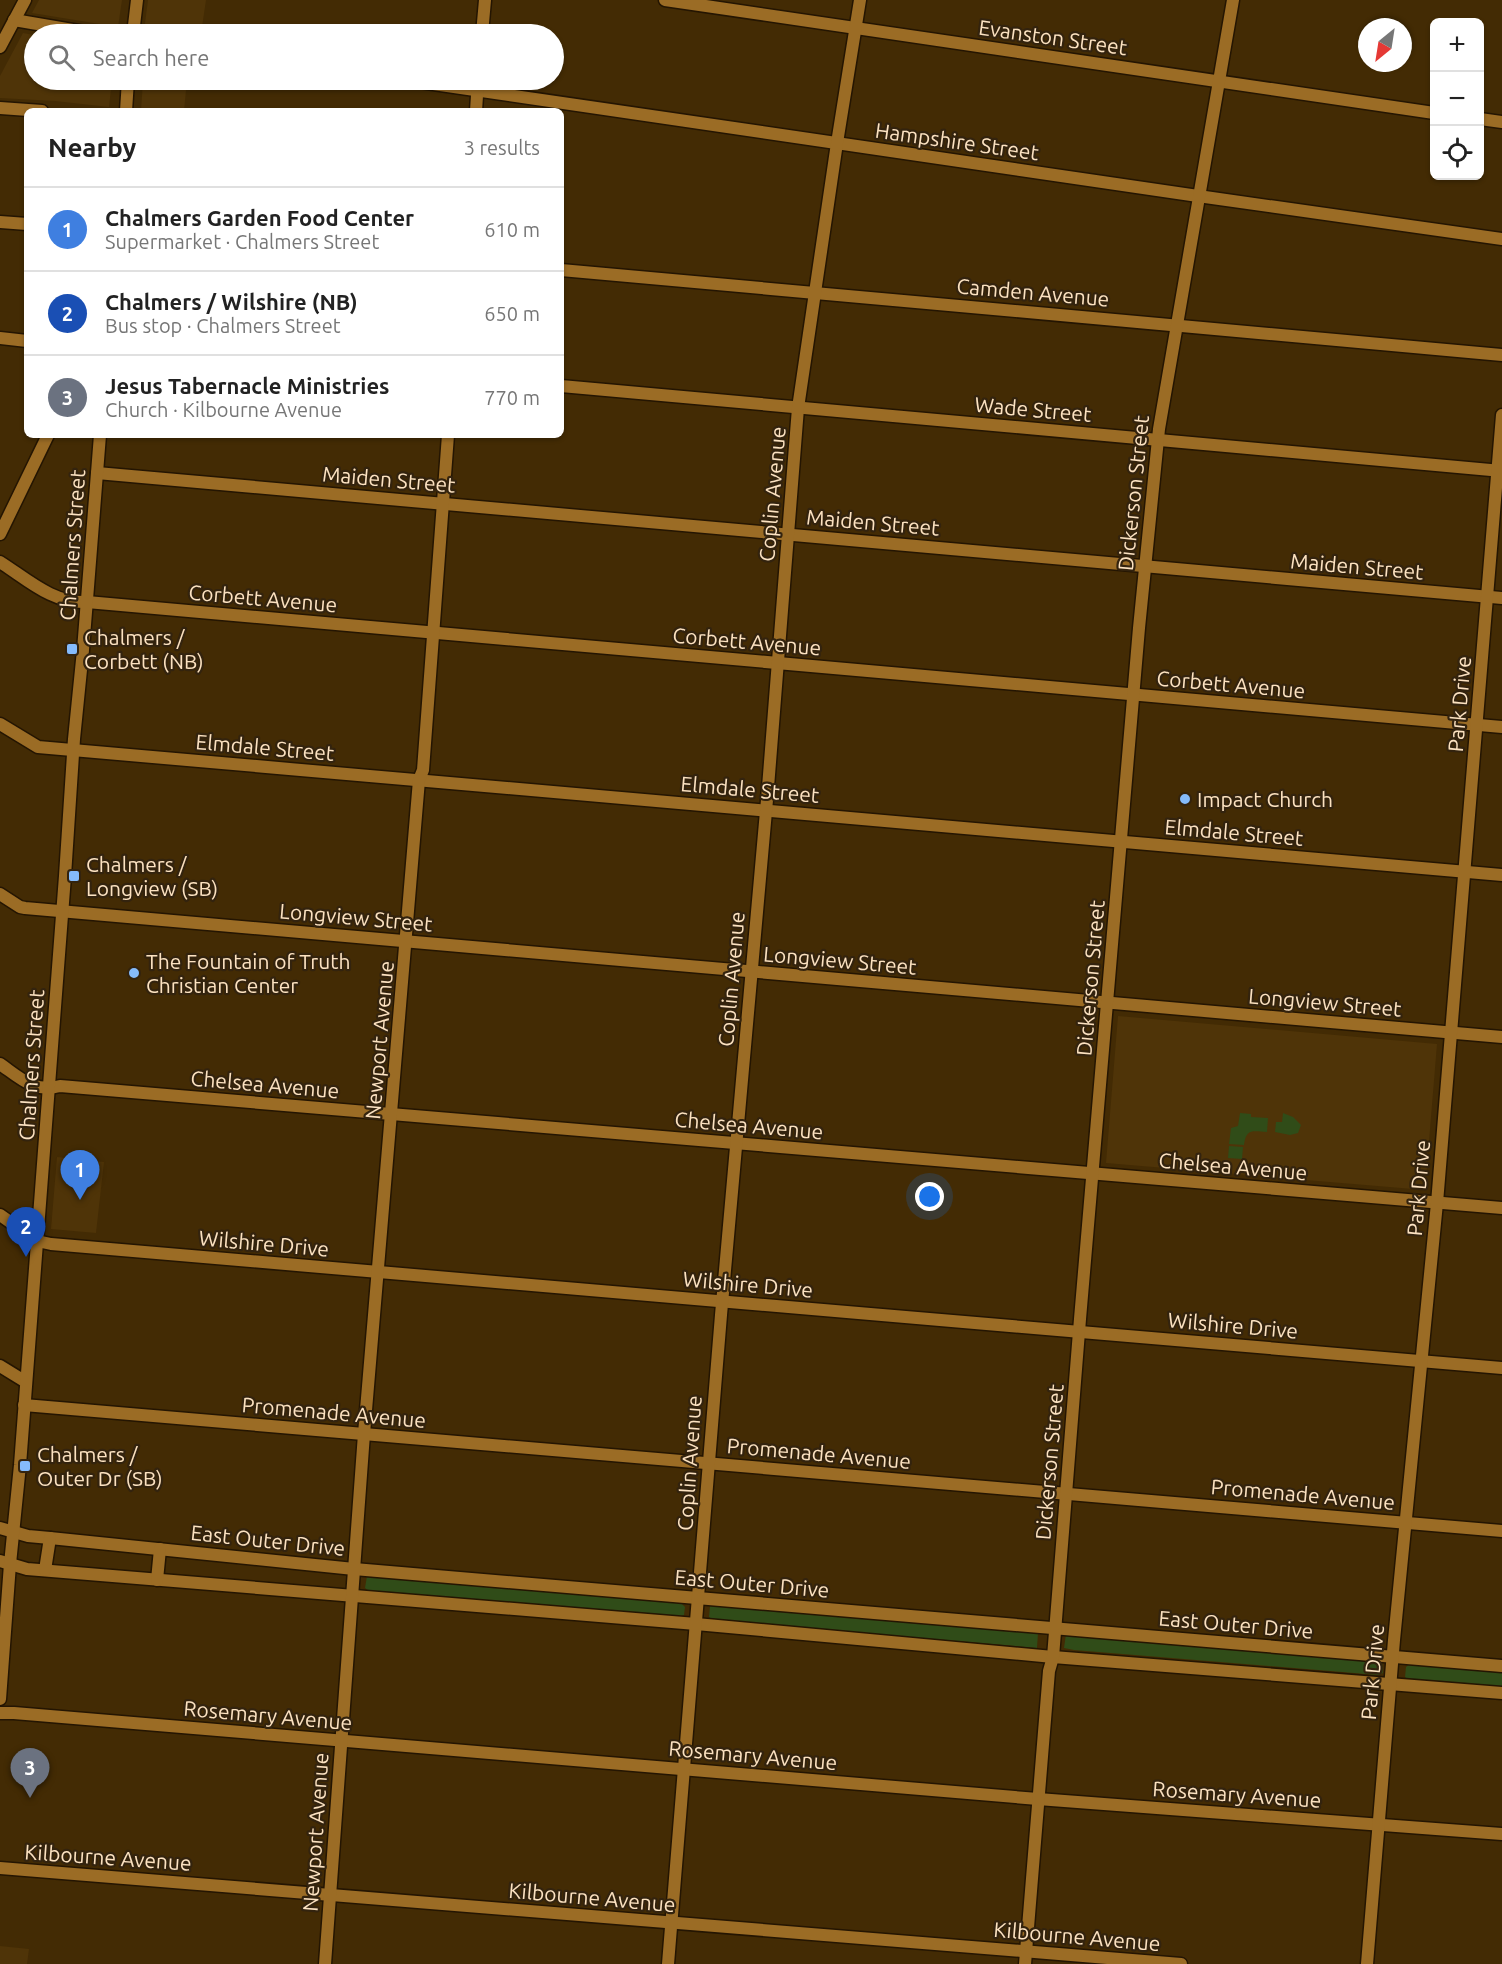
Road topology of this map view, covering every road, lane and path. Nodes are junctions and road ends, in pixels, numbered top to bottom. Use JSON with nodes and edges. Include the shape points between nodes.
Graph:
{"nodes":[{"id":1,"x":25,"y":0,"type":"edge"},
{"id":2,"x":137,"y":0,"type":"edge"},
{"id":3,"x":485,"y":0,"type":"edge"},
{"id":4,"x":665,"y":0,"type":"edge"},
{"id":5,"x":860,"y":0,"type":"edge"},
{"id":6,"x":1233,"y":0,"type":"edge"},
{"id":7,"x":14,"y":20,"type":"junction"},
{"id":8,"x":37,"y":24,"type":"edge"},
{"id":9,"x":134,"y":24,"type":"edge"},
{"id":10,"x":483,"y":24,"type":"edge"},
{"id":11,"x":856,"y":28,"type":"junction"},
{"id":12,"x":0,"y":47,"type":"edge"},
{"id":13,"x":1218,"y":82,"type":"junction"},
{"id":14,"x":127,"y":90,"type":"edge"},
{"id":15,"x":478,"y":90,"type":"edge"},
{"id":16,"x":509,"y":90,"type":"edge"},
{"id":17,"x":0,"y":108,"type":"edge"},
{"id":18,"x":126,"y":108,"type":"edge"},
{"id":19,"x":476,"y":108,"type":"edge"},
{"id":20,"x":24,"y":110,"type":"edge"},
{"id":21,"x":1430,"y":112,"type":"edge"},
{"id":22,"x":1484,"y":120,"type":"edge"},
{"id":23,"x":1502,"y":122,"type":"edge"},
{"id":24,"x":837,"y":143,"type":"junction"},
{"id":25,"x":1198,"y":196,"type":"junction"},
{"id":26,"x":0,"y":222,"type":"edge"},
{"id":27,"x":24,"y":224,"type":"edge"},
{"id":28,"x":1502,"y":239,"type":"edge"},
{"id":29,"x":564,"y":270,"type":"edge"},
{"id":30,"x":816,"y":293,"type":"junction"},
{"id":31,"x":1176,"y":325,"type":"junction"},
{"id":32,"x":0,"y":338,"type":"edge"},
{"id":33,"x":24,"y":340,"type":"edge"},
{"id":34,"x":1502,"y":355,"type":"edge"},
{"id":35,"x":564,"y":386,"type":"edge"},
{"id":36,"x":798,"y":408,"type":"junction"},
{"id":37,"x":1502,"y":415,"type":"edge"},
{"id":38,"x":47,"y":438,"type":"edge"},
{"id":39,"x":99,"y":438,"type":"edge"},
{"id":40,"x":448,"y":438,"type":"edge"},
{"id":41,"x":1158,"y":440,"type":"junction"},
{"id":42,"x":1500,"y":471,"type":"edge"},
{"id":43,"x":97,"y":473,"type":"junction"},
{"id":44,"x":443,"y":503,"type":"junction"},
{"id":45,"x":0,"y":534,"type":"edge"},
{"id":46,"x":788,"y":534,"type":"junction"},
{"id":47,"x":0,"y":561,"type":"edge"},
{"id":48,"x":1144,"y":566,"type":"junction"},
{"id":49,"x":1487,"y":597,"type":"junction"},
{"id":50,"x":1502,"y":598,"type":"edge"},
{"id":51,"x":87,"y":602,"type":"junction"},
{"id":52,"x":433,"y":632,"type":"junction"},
{"id":53,"x":777,"y":663,"type":"junction"},
{"id":54,"x":1133,"y":695,"type":"junction"},
{"id":55,"x":0,"y":724,"type":"edge"},
{"id":56,"x":1476,"y":725,"type":"junction"},
{"id":57,"x":1502,"y":727,"type":"edge"},
{"id":58,"x":74,"y":750,"type":"junction"},
{"id":59,"x":419,"y":780,"type":"junction"},
{"id":60,"x":766,"y":810,"type":"junction"},
{"id":61,"x":1121,"y":842,"type":"junction"},
{"id":62,"x":1464,"y":872,"type":"junction"},
{"id":63,"x":1502,"y":875,"type":"edge"},
{"id":64,"x":0,"y":894,"type":"edge"},
{"id":65,"x":63,"y":911,"type":"junction"},
{"id":66,"x":406,"y":941,"type":"junction"},
{"id":67,"x":752,"y":972,"type":"junction"},
{"id":68,"x":1107,"y":1002,"type":"junction"},
{"id":69,"x":1451,"y":1033,"type":"junction"},
{"id":70,"x":1502,"y":1037,"type":"edge"},
{"id":71,"x":0,"y":1064,"type":"edge"},
{"id":72,"x":49,"y":1089,"type":"junction"},
{"id":73,"x":392,"y":1115,"type":"junction"},
{"id":74,"x":737,"y":1143,"type":"junction"},
{"id":75,"x":1093,"y":1173,"type":"junction"},
{"id":76,"x":1437,"y":1203,"type":"junction"},
{"id":77,"x":1502,"y":1208,"type":"edge"},
{"id":78,"x":0,"y":1215,"type":"edge"},
{"id":79,"x":37,"y":1241,"type":"junction"},
{"id":80,"x":378,"y":1273,"type":"junction"},
{"id":81,"x":722,"y":1302,"type":"junction"},
{"id":82,"x":1079,"y":1332,"type":"junction"},
{"id":83,"x":1421,"y":1361,"type":"junction"},
{"id":84,"x":0,"y":1366,"type":"edge"},
{"id":85,"x":1502,"y":1368,"type":"edge"},
{"id":86,"x":26,"y":1382,"type":"junction"},
{"id":87,"x":24,"y":1405,"type":"junction"},
{"id":88,"x":364,"y":1434,"type":"junction"},
{"id":89,"x":708,"y":1464,"type":"junction"},
{"id":90,"x":1065,"y":1493,"type":"junction"},
{"id":91,"x":1406,"y":1522,"type":"junction"},
{"id":92,"x":0,"y":1528,"type":"edge"},
{"id":93,"x":1502,"y":1531,"type":"edge"},
{"id":94,"x":14,"y":1533,"type":"junction"},
{"id":95,"x":50,"y":1538,"type":"junction"},
{"id":96,"x":160,"y":1549,"type":"junction"},
{"id":97,"x":5,"y":1562,"type":"edge"},
{"id":98,"x":354,"y":1569,"type":"junction"},
{"id":99,"x":45,"y":1570,"type":"junction"},
{"id":100,"x":157,"y":1580,"type":"junction"},
{"id":101,"x":352,"y":1595,"type":"junction"},
{"id":102,"x":698,"y":1598,"type":"junction"},
{"id":103,"x":696,"y":1624,"type":"junction"},
{"id":104,"x":1055,"y":1627,"type":"junction"},
{"id":105,"x":1053,"y":1657,"type":"junction"},
{"id":106,"x":1393,"y":1657,"type":"junction"},
{"id":107,"x":1502,"y":1666,"type":"edge"},
{"id":108,"x":1390,"y":1684,"type":"junction"},
{"id":109,"x":1502,"y":1694,"type":"edge"},
{"id":110,"x":0,"y":1699,"type":"edge"},
{"id":111,"x":0,"y":1713,"type":"edge"},
{"id":112,"x":342,"y":1740,"type":"junction"},
{"id":113,"x":684,"y":1769,"type":"junction"},
{"id":114,"x":1038,"y":1799,"type":"junction"},
{"id":115,"x":1379,"y":1823,"type":"junction"},
{"id":116,"x":1502,"y":1834,"type":"edge"},
{"id":117,"x":0,"y":1868,"type":"edge"},
{"id":118,"x":330,"y":1894,"type":"junction"},
{"id":119,"x":671,"y":1923,"type":"junction"},
{"id":120,"x":1026,"y":1951,"type":"junction"},
{"id":121,"x":325,"y":1964,"type":"edge"},
{"id":122,"x":668,"y":1964,"type":"edge"},
{"id":123,"x":1025,"y":1964,"type":"edge"},
{"id":124,"x":1181,"y":1964,"type":"edge"},
{"id":125,"x":1367,"y":1964,"type":"edge"}],
"edges":[{"from":1,"to":7,"type":"street"},
{"from":2,"to":9,"type":"street"},
{"from":3,"to":10,"type":"street"},
{"from":4,"to":11,"type":"street","name":"Evanston Street"},
{"from":5,"to":11,"type":"street","name":"Coplin Avenue"},
{"from":6,"to":13,"type":"street","name":"Dickerson Street"},
{"from":7,"to":8,"type":"street"},
{"from":7,"to":12,"type":"street"},
{"from":11,"to":13,"type":"street","name":"Evanston Street"},
{"from":11,"to":24,"type":"street","name":"Coplin Avenue"},
{"from":13,"to":21,"type":"street","name":"Evanston Street"},
{"from":13,"to":25,"type":"street","name":"Dickerson Street"},
{"from":14,"to":18,"type":"street"},
{"from":15,"to":19,"type":"street"},
{"from":16,"to":24,"type":"street","name":"Hampshire Street"},
{"from":17,"to":20,"type":"street"},
{"from":22,"to":23,"type":"street"},
{"from":24,"to":25,"type":"street","name":"Hampshire Street"},
{"from":24,"to":30,"type":"street","name":"Coplin Avenue"},
{"from":25,"to":28,"type":"street","name":"Hampshire Street"},
{"from":25,"to":31,"type":"street","name":"Dickerson Street"},
{"from":26,"to":27,"type":"street"},
{"from":29,"to":30,"type":"street","name":"Camden Avenue"},
{"from":30,"to":31,"type":"street","name":"Camden Avenue"},
{"from":30,"to":36,"type":"street","name":"Coplin Avenue"},
{"from":31,"to":34,"type":"street","name":"Camden Avenue"},
{"from":31,"to":41,"type":"street","name":"Dickerson Street"},
{"from":32,"to":33,"type":"street"},
{"from":35,"to":36,"type":"street","name":"Wade Street"},
{"from":36,"to":41,"type":"street","name":"Wade Street"},
{"from":36,"to":46,"type":"street","name":"Coplin Avenue"},
{"from":37,"to":42,"type":"street","name":"Park Drive"},
{"from":38,"to":45,"type":"street"},
{"from":39,"to":43,"type":"street","name":"Chalmers Street"},
{"from":40,"to":44,"type":"street","name":"Newport Avenue"},
{"from":41,"to":42,"type":"street","name":"Wade Street"},
{"from":41,"to":48,"type":"street","name":"Dickerson Street"},
{"from":42,"to":49,"type":"street","name":"Park Drive"},
{"from":43,"to":44,"type":"street","name":"Maiden Street"},
{"from":43,"to":51,"type":"street","name":"Chalmers Street"},
{"from":44,"to":46,"type":"street","name":"Maiden Street"},
{"from":44,"to":52,"type":"street","name":"Newport Avenue"},
{"from":46,"to":48,"type":"street","name":"Maiden Street"},
{"from":46,"to":53,"type":"street","name":"Coplin Avenue"},
{"from":47,"to":51,"type":"street","name":"Corbett Avenue","via":[[56,598]]},
{"from":48,"to":49,"type":"street","name":"Maiden Street"},
{"from":48,"to":54,"type":"street","name":"Dickerson Street"},
{"from":49,"to":50,"type":"street","name":"Maiden Street"},
{"from":49,"to":56,"type":"street","name":"Park Drive"},
{"from":51,"to":52,"type":"street","name":"Corbett Avenue"},
{"from":51,"to":58,"type":"street","name":"Chalmers Street"},
{"from":52,"to":53,"type":"street","name":"Corbett Avenue"},
{"from":52,"to":59,"type":"street","name":"Newport Avenue","via":[[423,770]]},
{"from":53,"to":54,"type":"street","name":"Corbett Avenue"},
{"from":53,"to":60,"type":"street","name":"Coplin Avenue"},
{"from":54,"to":56,"type":"street","name":"Corbett Avenue"},
{"from":54,"to":61,"type":"street","name":"Dickerson Street"},
{"from":55,"to":58,"type":"street","name":"Elmdale Street","via":[[38,747]]},
{"from":56,"to":57,"type":"street","name":"Corbett Avenue"},
{"from":56,"to":62,"type":"street","name":"Park Drive"},
{"from":58,"to":59,"type":"street","name":"Elmdale Street"},
{"from":58,"to":65,"type":"street","name":"Chalmers Street"},
{"from":59,"to":60,"type":"street","name":"Elmdale Street"},
{"from":59,"to":66,"type":"street","name":"Newport Avenue"},
{"from":60,"to":61,"type":"street","name":"Elmdale Street"},
{"from":60,"to":67,"type":"street","name":"Coplin Avenue"},
{"from":61,"to":62,"type":"street","name":"Elmdale Street"},
{"from":61,"to":68,"type":"street","name":"Dickerson Street"},
{"from":62,"to":63,"type":"street","name":"Elmdale Street"},
{"from":62,"to":69,"type":"street","name":"Park Drive"},
{"from":64,"to":65,"type":"street","name":"Longview Street","via":[[20,907]]},
{"from":65,"to":66,"type":"street","name":"Longview Street"},
{"from":65,"to":72,"type":"street","name":"Chalmers Street"},
{"from":66,"to":67,"type":"street","name":"Longview Street"},
{"from":66,"to":73,"type":"street","name":"Newport Avenue"},
{"from":67,"to":68,"type":"street","name":"Longview Street"},
{"from":67,"to":74,"type":"street","name":"Coplin Avenue"},
{"from":68,"to":69,"type":"street","name":"Longview Street"},
{"from":68,"to":75,"type":"street","name":"Dickerson Street"},
{"from":69,"to":70,"type":"street","name":"Longview Street"},
{"from":69,"to":76,"type":"street","name":"Park Drive"},
{"from":71,"to":72,"type":"street","name":"Chelsea Avenue","via":[[36,1087]]},
{"from":72,"to":73,"type":"street","name":"Chelsea Avenue","via":[[60,1086]]},
{"from":72,"to":79,"type":"street","name":"Chalmers Street"},
{"from":73,"to":74,"type":"street","name":"Chelsea Avenue"},
{"from":73,"to":80,"type":"street","name":"Newport Avenue"},
{"from":74,"to":75,"type":"street","name":"Chelsea Avenue"},
{"from":74,"to":81,"type":"street","name":"Coplin Avenue"},
{"from":75,"to":76,"type":"street","name":"Chelsea Avenue"},
{"from":75,"to":82,"type":"street","name":"Dickerson Street"},
{"from":76,"to":77,"type":"street","name":"Chelsea Avenue"},
{"from":76,"to":83,"type":"street","name":"Park Drive"},
{"from":78,"to":79,"type":"street","name":"Wilshire Drive"},
{"from":79,"to":80,"type":"street","name":"Wilshire Drive"},
{"from":79,"to":86,"type":"street","name":"Chalmers Street"},
{"from":80,"to":81,"type":"street","name":"Wilshire Drive"},
{"from":80,"to":88,"type":"street","name":"Newport Avenue"},
{"from":81,"to":82,"type":"street","name":"Wilshire Drive"},
{"from":81,"to":89,"type":"street","name":"Coplin Avenue"},
{"from":82,"to":83,"type":"street","name":"Wilshire Drive"},
{"from":82,"to":90,"type":"street","name":"Dickerson Street"},
{"from":83,"to":85,"type":"street","name":"Wilshire Drive"},
{"from":83,"to":91,"type":"street","name":"Park Drive"},
{"from":84,"to":86,"type":"street"},
{"from":86,"to":87,"type":"street","name":"Chalmers Street"},
{"from":87,"to":88,"type":"street","name":"Promenade Avenue"},
{"from":87,"to":94,"type":"street","name":"Chalmers Street"},
{"from":88,"to":89,"type":"street","name":"Promenade Avenue"},
{"from":88,"to":98,"type":"street","name":"Newport Avenue"},
{"from":89,"to":90,"type":"street","name":"Promenade Avenue"},
{"from":89,"to":102,"type":"street","name":"Coplin Avenue"},
{"from":90,"to":91,"type":"street","name":"Promenade Avenue"},
{"from":90,"to":104,"type":"street","name":"Dickerson Street"},
{"from":91,"to":93,"type":"street","name":"Promenade Avenue"},
{"from":91,"to":106,"type":"street","name":"Park Drive"},
{"from":92,"to":94,"type":"street","name":"East Outer Drive"},
{"from":94,"to":95,"type":"street","name":"East Outer Drive"},
{"from":94,"to":97,"type":"street","name":"Chalmers Street"},
{"from":95,"to":96,"type":"street","name":"East Outer Drive"},
{"from":95,"to":99,"type":"street"},
{"from":96,"to":98,"type":"street","name":"East Outer Drive"},
{"from":96,"to":100,"type":"street"},
{"from":97,"to":99,"type":"street"},
{"from":97,"to":110,"type":"street","name":"Chalmers Street"},
{"from":98,"to":101,"type":"street","name":"Newport Avenue"},
{"from":98,"to":102,"type":"street","name":"East Outer Drive"},
{"from":99,"to":100,"type":"street"},
{"from":100,"to":101,"type":"street"},
{"from":101,"to":103,"type":"street"},
{"from":101,"to":112,"type":"street","name":"Newport Avenue"},
{"from":102,"to":103,"type":"street","name":"Coplin Avenue"},
{"from":102,"to":104,"type":"street","name":"East Outer Drive"},
{"from":103,"to":105,"type":"street"},
{"from":103,"to":113,"type":"street","name":"Coplin Avenue"},
{"from":104,"to":105,"type":"street","name":"Dickerson Street"},
{"from":104,"to":106,"type":"street","name":"East Outer Drive"},
{"from":105,"to":108,"type":"street"},
{"from":105,"to":114,"type":"street","name":"Dickerson Street"},
{"from":106,"to":107,"type":"street","name":"East Outer Drive"},
{"from":106,"to":108,"type":"street","name":"Park Drive"},
{"from":108,"to":109,"type":"street"},
{"from":108,"to":115,"type":"street","name":"Park Drive"},
{"from":111,"to":112,"type":"street","name":"Rosemary Avenue"},
{"from":112,"to":113,"type":"street","name":"Rosemary Avenue"},
{"from":112,"to":118,"type":"street","name":"Newport Avenue"},
{"from":113,"to":114,"type":"street","name":"Rosemary Avenue"},
{"from":113,"to":119,"type":"street","name":"Coplin Avenue"},
{"from":114,"to":115,"type":"street","name":"Rosemary Avenue"},
{"from":114,"to":120,"type":"street","name":"Dickerson Street"},
{"from":115,"to":116,"type":"street","name":"Rosemary Avenue"},
{"from":115,"to":125,"type":"street","name":"Park Drive"},
{"from":117,"to":118,"type":"street","name":"Kilbourne Avenue"},
{"from":118,"to":119,"type":"street","name":"Kilbourne Avenue"},
{"from":118,"to":121,"type":"street","name":"Newport Avenue"},
{"from":119,"to":120,"type":"street","name":"Kilbourne Avenue"},
{"from":119,"to":122,"type":"street","name":"Coplin Avenue"},
{"from":120,"to":123,"type":"street","name":"Dickerson Street"},
{"from":120,"to":124,"type":"street","name":"Kilbourne Avenue"}]}
